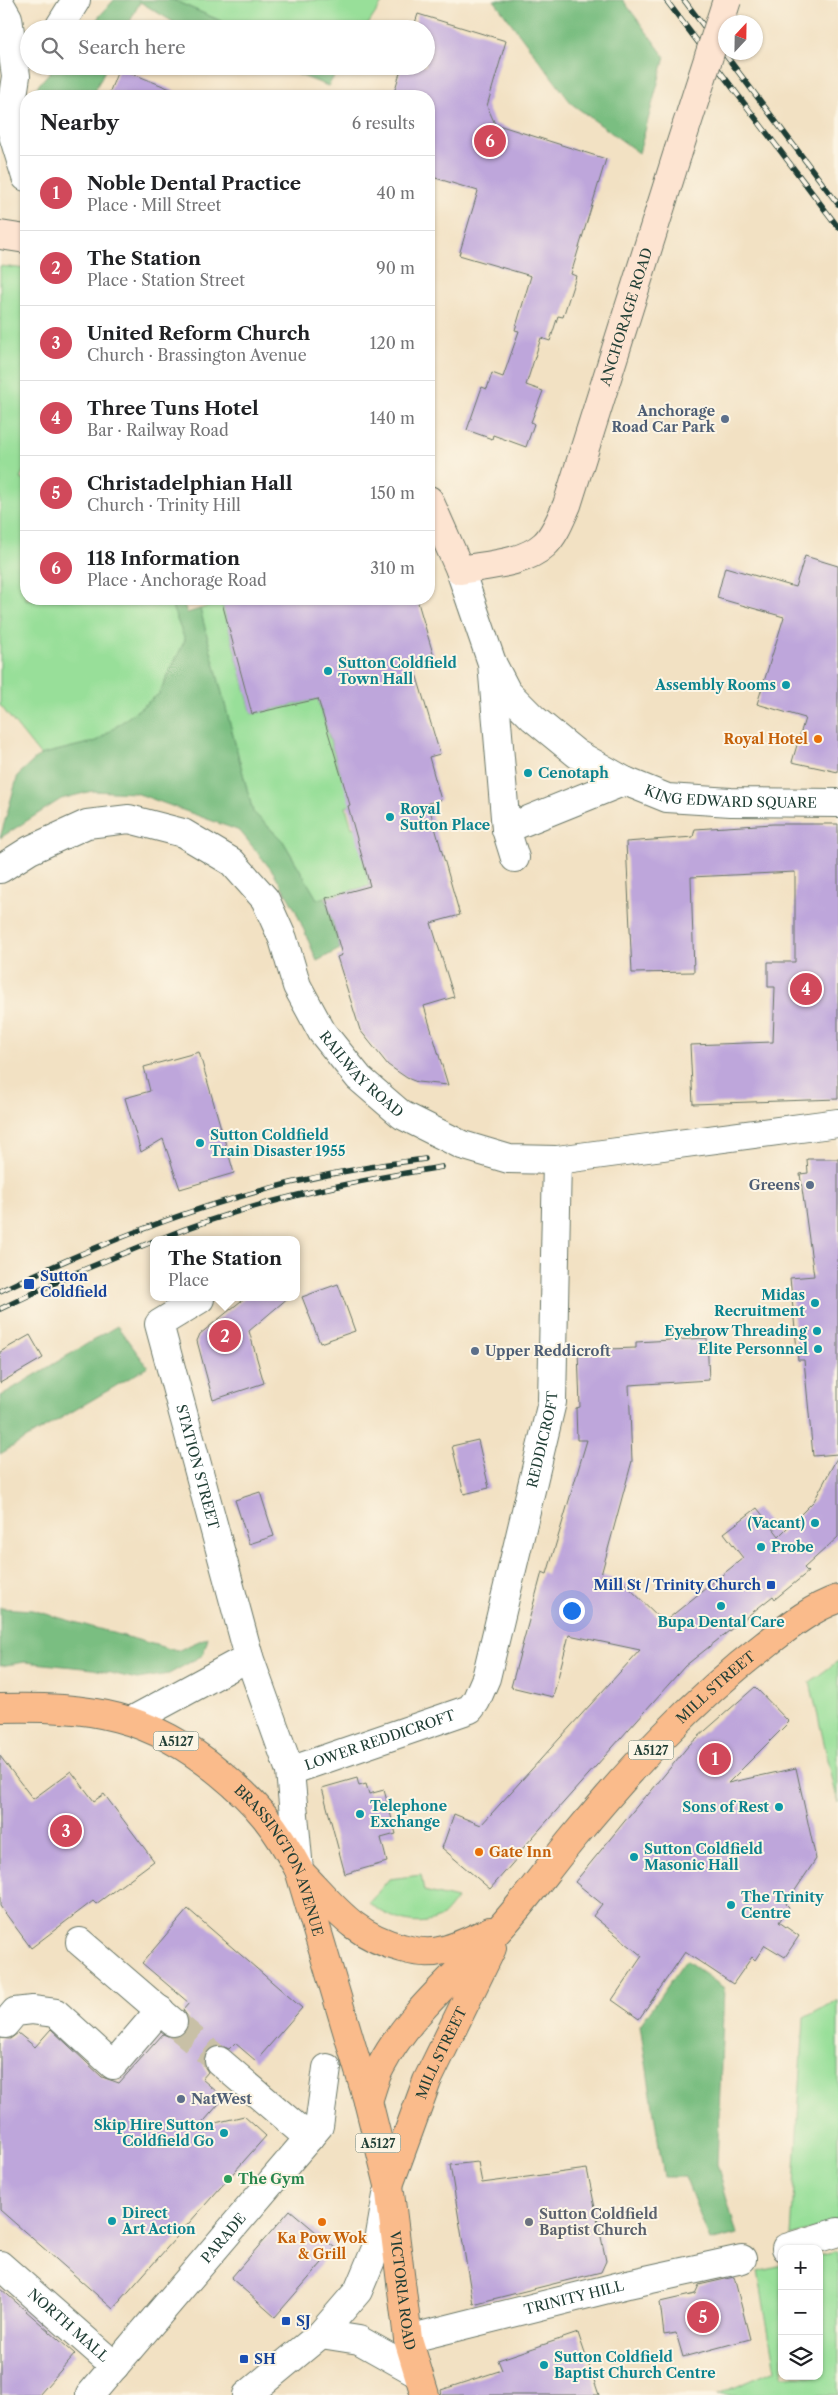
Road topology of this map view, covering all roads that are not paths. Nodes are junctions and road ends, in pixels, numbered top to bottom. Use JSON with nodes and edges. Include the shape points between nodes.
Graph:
{"nodes":[{"id":1,"x":76,"y":0,"type":"edge"},
{"id":2,"x":727,"y":0,"type":"edge"},
{"id":3,"x":0,"y":4,"type":"edge"},
{"id":4,"x":64,"y":20,"type":"edge"},
{"id":5,"x":16,"y":80,"type":"edge"},
{"id":6,"x":20,"y":158,"type":"edge"},
{"id":7,"x":0,"y":235,"type":"edge"},
{"id":8,"x":20,"y":238,"type":"edge"},
{"id":9,"x":435,"y":514,"type":"edge"},
{"id":10,"x":460,"y":570,"type":"junction"},
{"id":11,"x":492,"y":663,"type":"junction"},
{"id":12,"x":625,"y":781,"type":"junction"},
{"id":13,"x":838,"y":803,"type":"edge"},
{"id":14,"x":506,"y":829,"type":"junction"},
{"id":15,"x":515,"y":858,"type":"dead end"},
{"id":16,"x":0,"y":869,"type":"edge"},
{"id":17,"x":838,"y":1123,"type":"edge"},
{"id":18,"x":558,"y":1160,"type":"junction"},
{"id":19,"x":197,"y":1301,"type":"edge"},
{"id":20,"x":834,"y":1596,"type":"edge"},
{"id":21,"x":249,"y":1657,"type":"junction"},
{"id":22,"x":0,"y":1708,"type":"edge"},
{"id":23,"x":470,"y":1709,"type":"joint"},
{"id":24,"x":131,"y":1721,"type":"junction"},
{"id":25,"x":290,"y":1771,"type":"junction"},
{"id":26,"x":299,"y":1870,"type":"junction"},
{"id":27,"x":503,"y":1925,"type":"junction"},
{"id":28,"x":80,"y":1942,"type":"dead end"},
{"id":29,"x":5,"y":2024,"type":"dead end"},
{"id":30,"x":219,"y":2061,"type":"tunnel mouth"},
{"id":31,"x":327,"y":2068,"type":"dead end"},
{"id":32,"x":368,"y":2101,"type":"junction"},
{"id":33,"x":309,"y":2138,"type":"junction"},
{"id":34,"x":389,"y":2185,"type":"junction"},
{"id":35,"x":838,"y":2232,"type":"edge"},
{"id":36,"x":796,"y":2245,"type":"edge"},
{"id":37,"x":742,"y":2259,"type":"dead end"},
{"id":38,"x":0,"y":2264,"type":"edge"},
{"id":39,"x":321,"y":2334,"type":"junction"},
{"id":40,"x":408,"y":2340,"type":"junction"},
{"id":41,"x":115,"y":2366,"type":"junction"},
{"id":42,"x":422,"y":2384,"type":"edge"},
{"id":43,"x":90,"y":2395,"type":"edge"},
{"id":44,"x":247,"y":2395,"type":"edge"}],
"edges":[{"from":1,"to":4,"type":"street"},
{"from":2,"to":10,"type":"street","name":"ANCHORAGE ROAD","bridge":true,"via":[[567,505],[544,545],[530,554]]},
{"from":3,"to":5,"type":"street","via":[[8,18]]},
{"from":5,"to":6,"type":"street","via":[[9,122]]},
{"from":7,"to":8,"type":"street"},
{"from":9,"to":10,"type":"street"},
{"from":10,"to":11,"type":"street","name":"KING EDWARD SQUARE"},
{"from":11,"to":12,"type":"street","name":"KING EDWARD SQUARE","via":[[508,692],[533,718],[577,754]]},
{"from":11,"to":14,"type":"street","name":"KING EDWARD SQUARE"},
{"from":12,"to":13,"type":"street","name":"KING EDWARD SQUARE","via":[[667,798]]},
{"from":12,"to":14,"type":"street","name":"KING EDWARD SQUARE"},
{"from":14,"to":15,"type":"street"},
{"from":16,"to":18,"type":"street","name":"RAILWAY ROAD","via":[[30,850],[87,824],[128,819],[183,833],[232,862],[265,899],[283,940],[297,986],[322,1032],[358,1078],[402,1115],[462,1145],[509,1158]]},
{"from":17,"to":18,"type":"street","name":"RAILWAY ROAD"},
{"from":18,"to":23,"type":"street","name":"REDDICROFT","via":[[552,1402],[486,1678]]},
{"from":19,"to":21,"type":"street","name":"STATION STREET","via":[[159,1324]]},
{"from":20,"to":27,"type":"main road","name":"MILL STREET","number":"A5127","via":[[725,1676],[661,1738],[573,1837]]},
{"from":21,"to":24,"type":"street"},
{"from":21,"to":25,"type":"street","name":"STATION STREET"},
{"from":22,"to":24,"type":"main road","name":"BRASSINGTON AVENUE","number":"A5127","via":[[73,1709]]},
{"from":23,"to":25,"type":"street","name":"LOWER REDDICROFT"},
{"from":24,"to":26,"type":"main road","name":"BRASSINGTON AVENUE","number":"A5127","via":[[193,1750],[249,1797],[280,1835]]},
{"from":25,"to":26,"type":"street","name":"STATION STREET"},
{"from":26,"to":27,"type":"main road","name":"MILL STREET","number":"A5127","via":[[347,1921],[365,1935],[385,1944],[417,1952],[442,1951]]},
{"from":26,"to":32,"type":"main road","name":"BRASSINGTON AVENUE","number":"A5127"},
{"from":27,"to":32,"type":"main road","name":"MILL STREET","via":[[424,2006],[394,2042],[379,2068]]},
{"from":27,"to":34,"type":"main road","name":"MILL STREET","via":[[427,2082]]},
{"from":28,"to":29,"type":"street","via":[[166,2016],[113,2065],[56,2013],[16,2012]]},
{"from":30,"to":33,"type":"street"},
{"from":31,"to":33,"type":"street","name":"PARADE","via":[[319,2126]]},
{"from":32,"to":34,"type":"main road","name":"BRASSINGTON AVENUE","number":"A5127"},
{"from":33,"to":41,"type":"street","name":"PARADE"},
{"from":34,"to":39,"type":"street","via":[[379,2242],[358,2292]]},
{"from":34,"to":40,"type":"main road","name":"VICTORIA ROAD"},
{"from":35,"to":36,"type":"street"},
{"from":37,"to":40,"type":"street","name":"TRINITY HILL","via":[[628,2284]]},
{"from":38,"to":41,"type":"street","name":"NORTH MALL"},
{"from":39,"to":42,"type":"street","via":[[359,2340]]},
{"from":39,"to":44,"type":"street"},
{"from":40,"to":42,"type":"main road","name":"VICTORIA ROAD"},
{"from":41,"to":43,"type":"street","name":"PARADE"}]}
